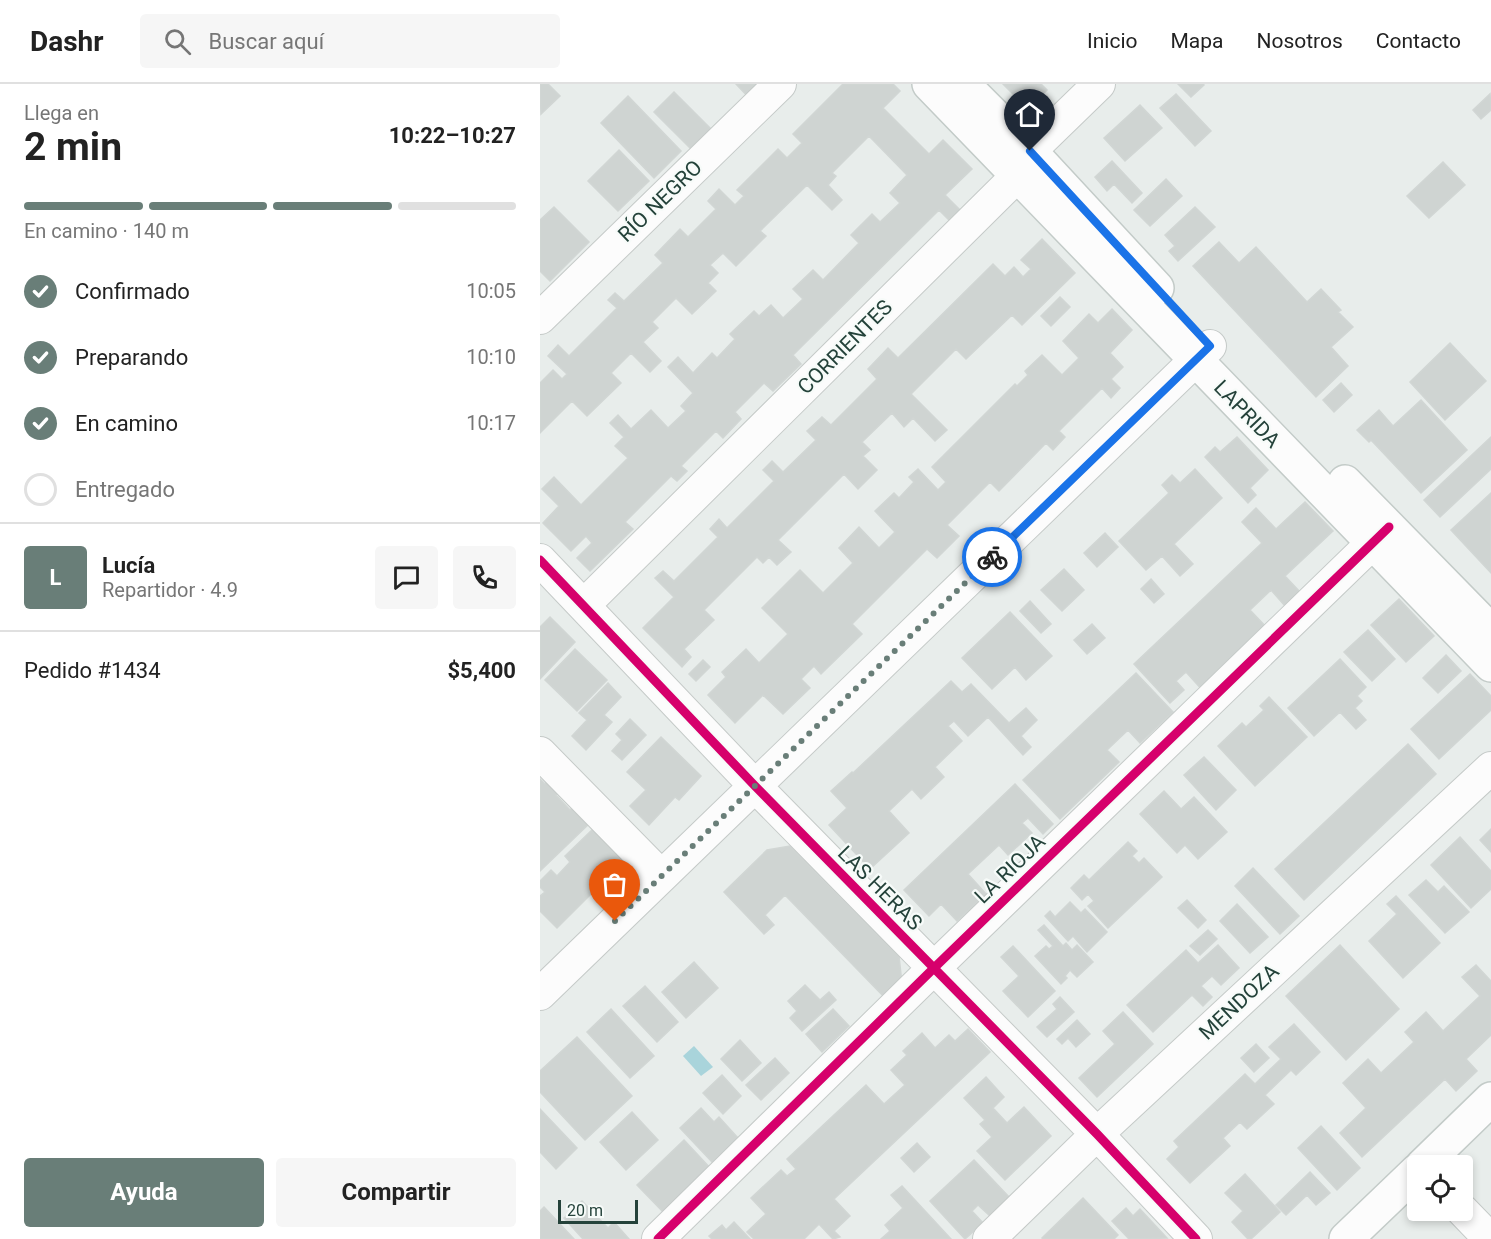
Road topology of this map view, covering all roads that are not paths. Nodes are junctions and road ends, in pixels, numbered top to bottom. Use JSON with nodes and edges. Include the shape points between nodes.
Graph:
{"nodes":[{"id":1,"x":780,"y":84,"type":"edge"},
{"id":2,"x":929,"y":84,"type":"edge"},
{"id":3,"x":963,"y":84,"type":"edge"},
{"id":4,"x":1099,"y":84,"type":"edge"},
{"id":5,"x":1023,"y":163,"type":"junction"},
{"id":6,"x":540,"y":318,"type":"edge"},
{"id":7,"x":1203,"y":353,"type":"junction"},
{"id":8,"x":1381,"y":535,"type":"junction"},
{"id":9,"x":540,"y":560,"type":"edge"},
{"id":10,"x":585,"y":605,"type":"junction"},
{"id":11,"x":1491,"y":631,"type":"edge"},
{"id":12,"x":1491,"y":665,"type":"edge"},
{"id":13,"x":540,"y":753,"type":"edge"},
{"id":14,"x":1491,"y":768,"type":"edge"},
{"id":15,"x":755,"y":786,"type":"junction"},
{"id":16,"x":661,"y":876,"type":"junction"},
{"id":17,"x":934,"y":968,"type":"junction"},
{"id":18,"x":540,"y":994,"type":"edge"},
{"id":19,"x":1491,"y":1099,"type":"edge"},
{"id":20,"x":1097,"y":1134,"type":"junction"},
{"id":21,"x":1433,"y":1155,"type":"edge"},
{"id":22,"x":1407,"y":1181,"type":"edge"},
{"id":23,"x":1473,"y":1221,"type":"edge"},
{"id":24,"x":658,"y":1239,"type":"edge"},
{"id":25,"x":989,"y":1239,"type":"edge"},
{"id":26,"x":1196,"y":1239,"type":"edge"},
{"id":27,"x":1346,"y":1239,"type":"edge"},
{"id":28,"x":1490,"y":1239,"type":"edge"}],
"edges":[{"from":1,"to":6,"type":"street","name":"RÍO NEGRO"},
{"from":2,"to":5,"type":"main road","name":"LAPRIDA"},
{"from":3,"to":5,"type":"main road","name":"LAPRIDA"},
{"from":4,"to":5,"type":"street","name":"CORRIENTES"},
{"from":5,"to":7,"type":"main road","name":"LAPRIDA"},
{"from":5,"to":10,"type":"street","name":"CORRIENTES","via":[[996,198]]},
{"from":7,"to":8,"type":"main road","name":"LAPRIDA"},
{"from":7,"to":15,"type":"street"},
{"from":8,"to":11,"type":"main road","name":"LAPRIDA"},
{"from":8,"to":12,"type":"main road","name":"LAPRIDA"},
{"from":8,"to":17,"type":"street","name":"LA RIOJA"},
{"from":9,"to":10,"type":"street","name":"LAS HERAS"},
{"from":10,"to":15,"type":"street","name":"LAS HERAS"},
{"from":13,"to":16,"type":"street"},
{"from":14,"to":20,"type":"street","name":"MENDOZA"},
{"from":15,"to":16,"type":"street"},
{"from":15,"to":17,"type":"street","name":"LAS HERAS"},
{"from":16,"to":18,"type":"street"},
{"from":17,"to":20,"type":"street","name":"LAS HERAS"},
{"from":17,"to":24,"type":"street","name":"LA RIOJA"},
{"from":19,"to":21,"type":"main road"},
{"from":20,"to":25,"type":"street","name":"MENDOZA"},
{"from":20,"to":26,"type":"street","name":"LAS HERAS"},
{"from":22,"to":27,"type":"main road"},
{"from":23,"to":28,"type":"street"}]}
